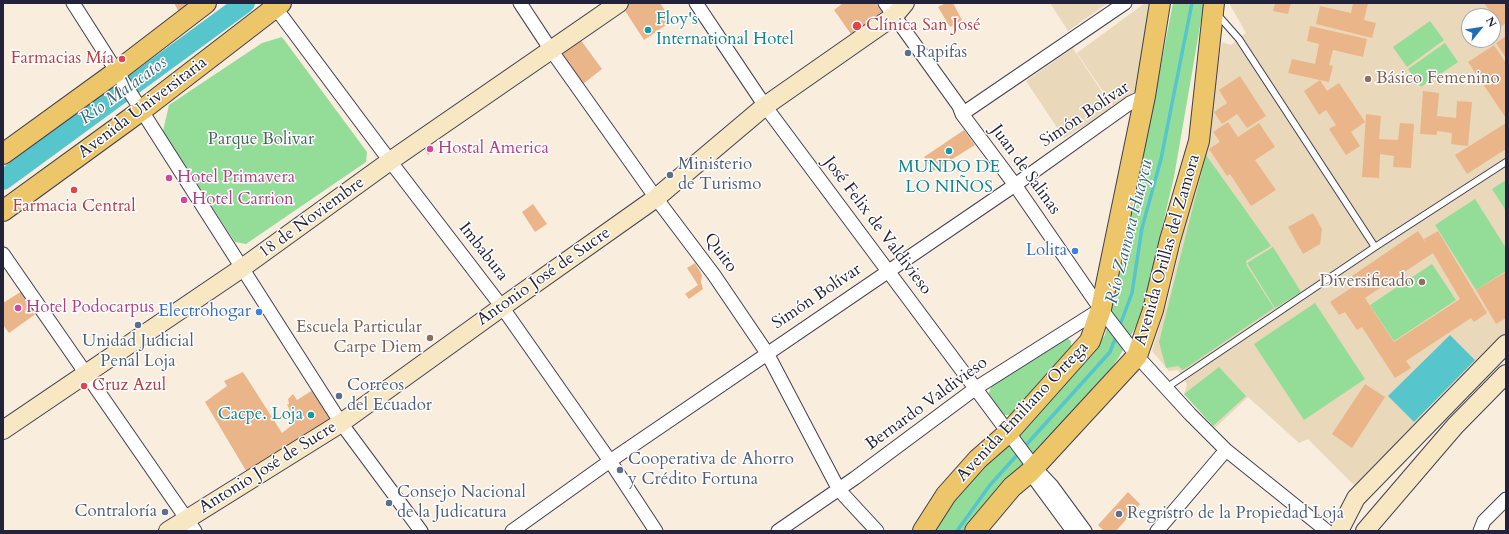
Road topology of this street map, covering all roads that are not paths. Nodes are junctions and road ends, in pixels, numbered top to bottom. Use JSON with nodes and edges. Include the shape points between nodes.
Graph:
{"nodes":[{"id":1,"x":73,"y":3,"type":"edge"},
{"id":2,"x":206,"y":3,"type":"edge"},
{"id":3,"x":520,"y":3,"type":"edge"},
{"id":4,"x":620,"y":3,"type":"edge"},
{"id":5,"x":696,"y":3,"type":"edge"},
{"id":6,"x":1125,"y":3,"type":"edge"},
{"id":7,"x":1160,"y":3,"type":"edge"},
{"id":8,"x":275,"y":5,"type":"edge"},
{"id":9,"x":1214,"y":6,"type":"edge"},
{"id":10,"x":895,"y":7,"type":"edge"},
{"id":11,"x":551,"y":50,"type":"junction"},
{"id":12,"x":118,"y":74,"type":"junction"},
{"id":13,"x":1145,"y":96,"type":"junction"},
{"id":14,"x":765,"y":106,"type":"junction"},
{"id":15,"x":140,"y":107,"type":"junction"},
{"id":16,"x":962,"y":114,"type":"junction"},
{"id":17,"x":3,"y":154,"type":"edge"},
{"id":18,"x":390,"y":161,"type":"junction"},
{"id":19,"x":1506,"y":162,"type":"edge"},
{"id":20,"x":1014,"y":185,"type":"junction"},
{"id":21,"x":656,"y":198,"type":"junction"},
{"id":22,"x":3,"y":211,"type":"edge"},
{"id":23,"x":1375,"y":247,"type":"junction"},
{"id":24,"x":3,"y":254,"type":"edge"},
{"id":25,"x":242,"y":268,"type":"junction"},
{"id":26,"x":888,"y":271,"type":"junction"},
{"id":27,"x":502,"y":307,"type":"junction"},
{"id":28,"x":1101,"y":309,"type":"junction"},
{"id":29,"x":1506,"y":344,"type":"edge"},
{"id":30,"x":768,"y":353,"type":"junction"},
{"id":31,"x":1137,"y":356,"type":"junction"},
{"id":32,"x":87,"y":374,"type":"junction"},
{"id":33,"x":1506,"y":374,"type":"edge"},
{"id":34,"x":976,"y":388,"type":"junction"},
{"id":35,"x":1166,"y":388,"type":"junction"},
{"id":36,"x":341,"y":423,"type":"junction"},
{"id":37,"x":3,"y":430,"type":"edge"},
{"id":38,"x":1008,"y":432,"type":"junction"},
{"id":39,"x":1226,"y":450,"type":"junction"},
{"id":40,"x":610,"y":461,"type":"junction"},
{"id":41,"x":1032,"y":470,"type":"junction"},
{"id":42,"x":839,"y":490,"type":"junction"},
{"id":43,"x":1506,"y":499,"type":"edge"},
{"id":44,"x":191,"y":525,"type":"edge"},
{"id":45,"x":168,"y":531,"type":"edge"},
{"id":46,"x":421,"y":531,"type":"edge"},
{"id":47,"x":512,"y":531,"type":"edge"},
{"id":48,"x":656,"y":531,"type":"edge"},
{"id":49,"x":778,"y":531,"type":"edge"},
{"id":50,"x":878,"y":531,"type":"edge"},
{"id":51,"x":923,"y":531,"type":"edge"},
{"id":52,"x":975,"y":531,"type":"edge"},
{"id":53,"x":1073,"y":531,"type":"edge"},
{"id":54,"x":1085,"y":531,"type":"edge"},
{"id":55,"x":1157,"y":531,"type":"edge"},
{"id":56,"x":1327,"y":531,"type":"edge"},
{"id":57,"x":1339,"y":531,"type":"edge"},
{"id":58,"x":1365,"y":531,"type":"edge"},
{"id":59,"x":1480,"y":531,"type":"edge"}],
"edges":[{"from":1,"to":12,"type":"street"},
{"from":2,"to":12,"type":"main road"},
{"from":3,"to":11,"type":"street","name":"Quito"},
{"from":4,"to":11,"type":"street","name":"18 de Noviembre"},
{"from":5,"to":14,"type":"street","name":"José Felix de Valdivieso"},
{"from":6,"to":16,"type":"street"},
{"from":7,"to":13,"type":"main road","name":"Avenida Emiliano Ortega"},
{"from":8,"to":15,"type":"main road","name":"Avenida Universitaria"},
{"from":8,"to":18,"type":"street","name":"Imbabura"},
{"from":9,"to":23,"type":"lane","via":[[1239,39]]},
{"from":9,"to":31,"type":"main road","name":"Avenida Orillas del Zamora","via":[[1199,140],[1153,310]]},
{"from":10,"to":14,"type":"street","name":"Antonio José de Sucre"},
{"from":10,"to":16,"type":"street","name":"Juan de Salinas"},
{"from":11,"to":18,"type":"street","name":"18 de Noviembre"},
{"from":11,"to":21,"type":"street","name":"Quito"},
{"from":12,"to":15,"type":"street"},
{"from":12,"to":17,"type":"main road"},
{"from":13,"to":20,"type":"street","name":"Simón Bolívar","via":[[1130,103]]},
{"from":13,"to":28,"type":"main road","name":"Avenida Emiliano Ortega"},
{"from":14,"to":21,"type":"street","name":"Antonio José de Sucre"},
{"from":14,"to":26,"type":"street","name":"José Felix de Valdivieso"},
{"from":15,"to":22,"type":"main road","name":"Avenida Universitaria"},
{"from":15,"to":25,"type":"street"},
{"from":16,"to":20,"type":"street","name":"Juan de Salinas"},
{"from":18,"to":25,"type":"street","name":"18 de Noviembre"},
{"from":18,"to":27,"type":"street","name":"Imbabura"},
{"from":19,"to":23,"type":"lane"},
{"from":20,"to":26,"type":"street","name":"Simón Bolívar"},
{"from":20,"to":28,"type":"street","name":"Juan de Salinas"},
{"from":21,"to":27,"type":"street","name":"Antonio José de Sucre"},
{"from":21,"to":30,"type":"street","name":"Quito"},
{"from":23,"to":35,"type":"lane"},
{"from":24,"to":32,"type":"street"},
{"from":25,"to":32,"type":"street","name":"18 de Noviembre"},
{"from":25,"to":36,"type":"street"},
{"from":26,"to":30,"type":"street","name":"Simón Bolívar"},
{"from":26,"to":34,"type":"street","name":"José Felix de Valdivieso"},
{"from":27,"to":36,"type":"street","name":"Antonio José de Sucre"},
{"from":27,"to":40,"type":"street","name":"Imbabura"},
{"from":28,"to":31,"type":"street","name":"Juan de Salinas"},
{"from":28,"to":34,"type":"street","name":"Bernardo Valdivieso"},
{"from":28,"to":38,"type":"main road","name":"Avenida Emiliano Ortega","via":[[1090,341]]},
{"from":29,"to":57,"type":"street","via":[[1356,498]]},
{"from":30,"to":40,"type":"street","name":"Simón Bolívar"},
{"from":30,"to":42,"type":"street","name":"Quito"},
{"from":31,"to":35,"type":"street","name":"Juan de Salinas"},
{"from":31,"to":41,"type":"main road","name":"Avenida Orillas del Zamora"},
{"from":32,"to":37,"type":"street","name":"18 de Noviembre"},
{"from":32,"to":44,"type":"street"},
{"from":33,"to":58,"type":"street","via":[[1455,426]]},
{"from":34,"to":38,"type":"street","name":"José Felix de Valdivieso"},
{"from":34,"to":42,"type":"street","name":"Bernardo Valdivieso"},
{"from":35,"to":39,"type":"street","name":"Juan de Salinas"},
{"from":36,"to":44,"type":"street","name":"Antonio José de Sucre"},
{"from":36,"to":46,"type":"street"},
{"from":38,"to":41,"type":"street","name":"José Felix de Valdivieso"},
{"from":38,"to":51,"type":"main road","name":"Avenida Emiliano Ortega","via":[[978,459],[946,495]]},
{"from":39,"to":55,"type":"street"},
{"from":39,"to":56,"type":"street","name":"Juan de Salinas"},
{"from":40,"to":47,"type":"street","name":"Simón Bolívar"},
{"from":40,"to":48,"type":"street","name":"Imbabura"},
{"from":41,"to":52,"type":"main road","name":"Avenida Orillas del Zamora","via":[[1012,487]]},
{"from":41,"to":53,"type":"street"},
{"from":41,"to":54,"type":"street","via":[[1052,486]]},
{"from":42,"to":49,"type":"street","name":"Bernardo Valdivieso"},
{"from":42,"to":50,"type":"street","name":"Quito"},
{"from":43,"to":59,"type":"street","via":[[1484,521]]},
{"from":44,"to":45,"type":"street","name":"Antonio José de Sucre"}]}
